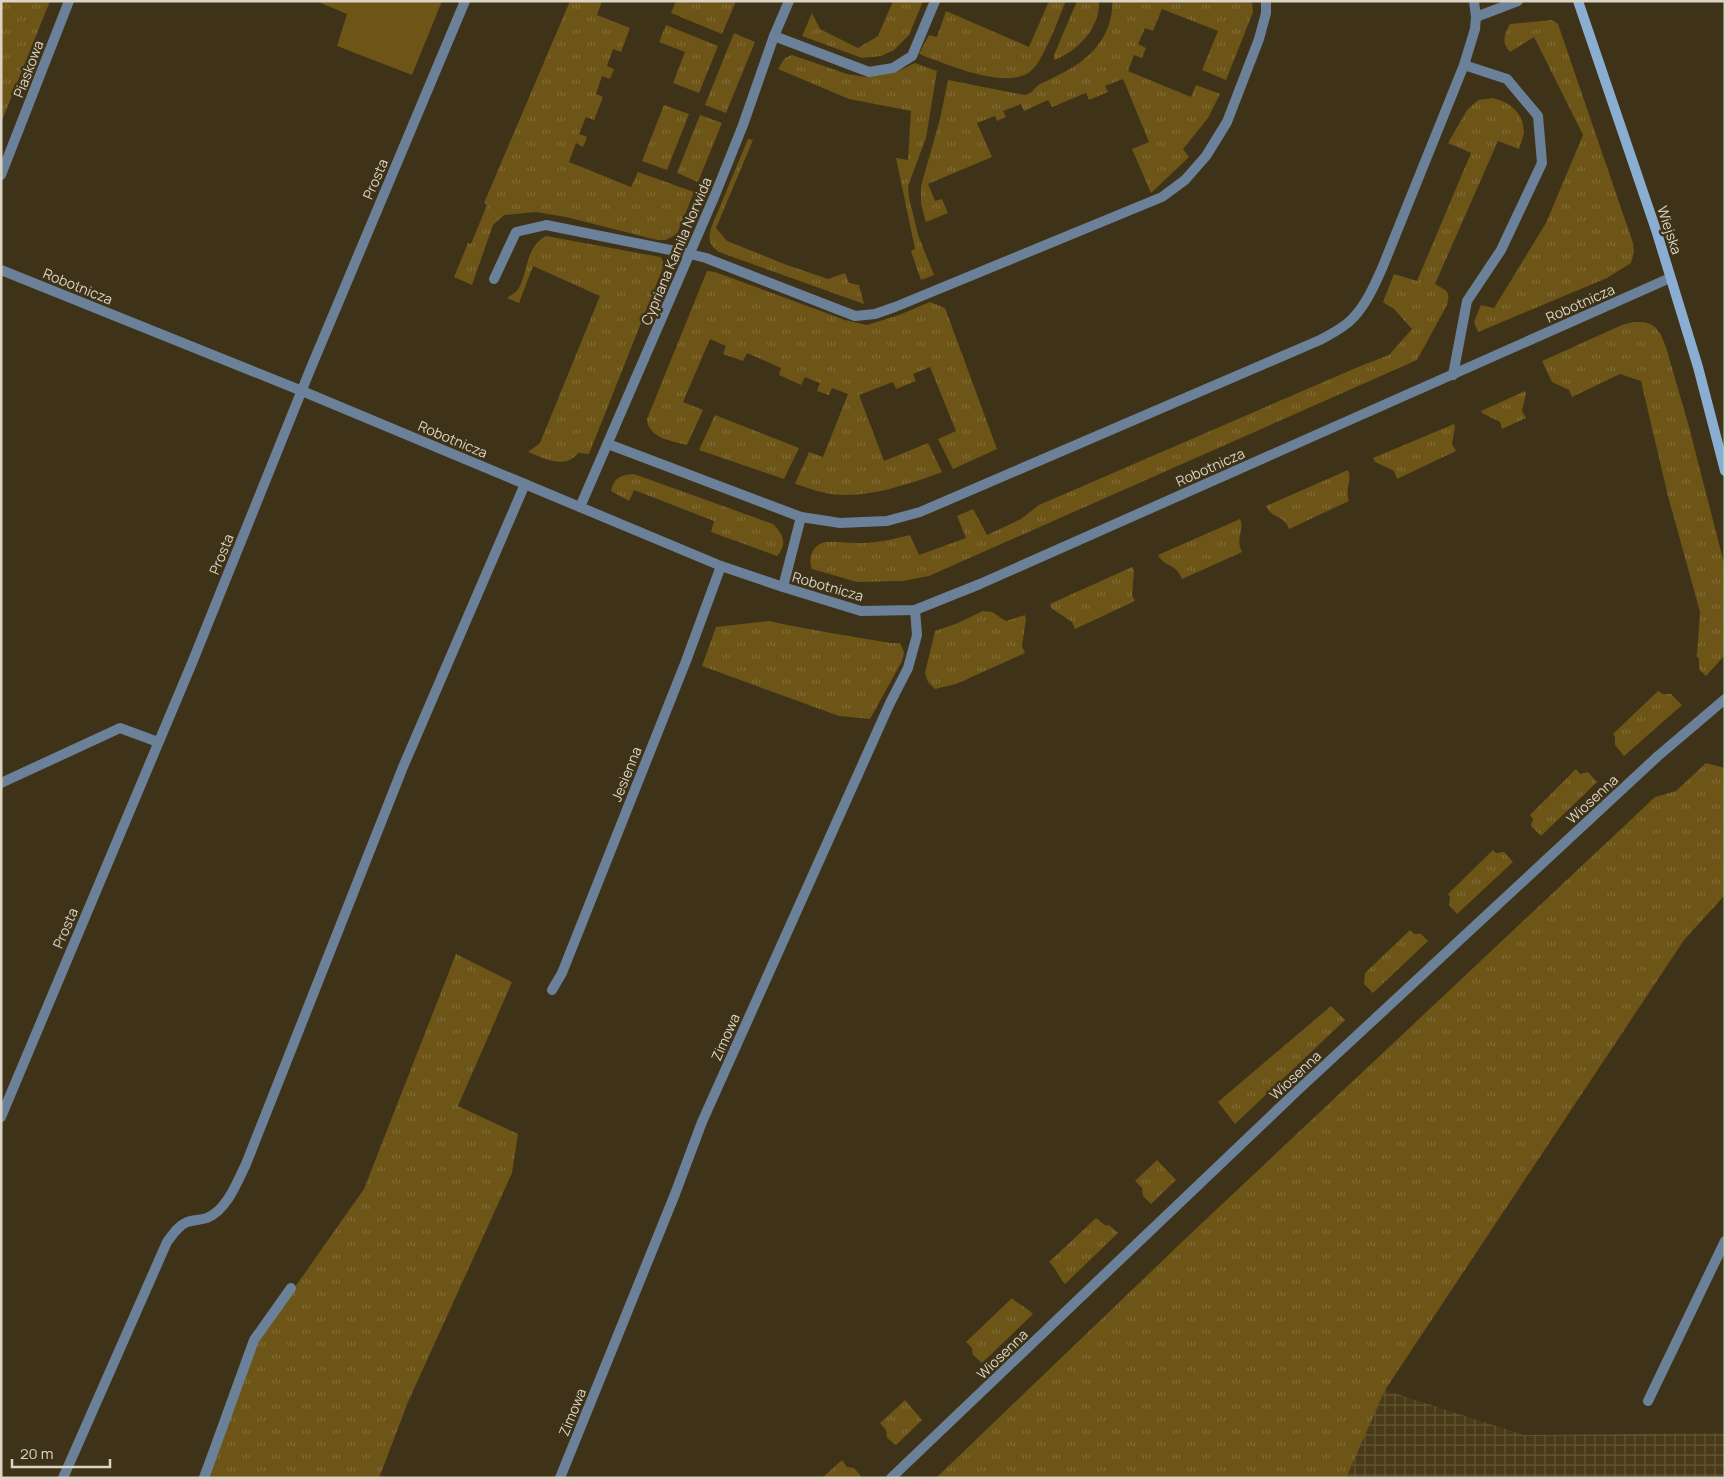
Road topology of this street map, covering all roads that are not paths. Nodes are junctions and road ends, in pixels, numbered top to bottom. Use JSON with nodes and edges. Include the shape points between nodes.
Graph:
{"nodes":[{"id":1,"x":69,"y":1,"type":"edge"},
{"id":2,"x":464,"y":1,"type":"edge"},
{"id":3,"x":789,"y":1,"type":"edge"},
{"id":4,"x":935,"y":1,"type":"edge"},
{"id":5,"x":1266,"y":1,"type":"edge"},
{"id":6,"x":1474,"y":1,"type":"edge"},
{"id":7,"x":1518,"y":1,"type":"edge"},
{"id":8,"x":1578,"y":1,"type":"edge"},
{"id":9,"x":1476,"y":17,"type":"junction"},
{"id":10,"x":774,"y":36,"type":"junction"},
{"id":11,"x":1464,"y":65,"type":"junction"},
{"id":12,"x":1,"y":175,"type":"edge"},
{"id":13,"x":690,"y":254,"type":"junction"},
{"id":14,"x":1,"y":270,"type":"edge"},
{"id":15,"x":1670,"y":278,"type":"junction"},
{"id":16,"x":494,"y":279,"type":"dead end"},
{"id":17,"x":1452,"y":375,"type":"junction"},
{"id":18,"x":302,"y":391,"type":"junction"},
{"id":19,"x":608,"y":444,"type":"junction"},
{"id":20,"x":1725,"y":471,"type":"edge"},
{"id":21,"x":525,"y":484,"type":"junction"},
{"id":22,"x":580,"y":507,"type":"junction"},
{"id":23,"x":801,"y":517,"type":"junction"},
{"id":24,"x":721,"y":566,"type":"junction"},
{"id":25,"x":783,"y":587,"type":"junction"},
{"id":26,"x":915,"y":610,"type":"junction"},
{"id":27,"x":1725,"y":699,"type":"edge"},
{"id":28,"x":158,"y":742,"type":"junction"},
{"id":29,"x":1,"y":783,"type":"edge"},
{"id":30,"x":552,"y":990,"type":"dead end"},
{"id":31,"x":1,"y":1117,"type":"edge"},
{"id":32,"x":1725,"y":1241,"type":"edge"},
{"id":33,"x":291,"y":1288,"type":"dead end"},
{"id":34,"x":1648,"y":1401,"type":"dead end"},
{"id":35,"x":63,"y":1478,"type":"edge"},
{"id":36,"x":204,"y":1478,"type":"edge"},
{"id":37,"x":560,"y":1478,"type":"edge"},
{"id":38,"x":891,"y":1478,"type":"edge"}],
"edges":[{"from":1,"to":12,"type":"street","name":"Piaskowa"},
{"from":2,"to":18,"type":"street","name":"Prosta"},
{"from":3,"to":10,"type":"street","name":"Cypriana Kamila Norwida"},
{"from":4,"to":10,"type":"street","via":[[912,56],[893,68],[869,72]]},
{"from":5,"to":13,"type":"street","via":[[1259,40],[1228,122],[1206,156],[1185,180],[1162,197],[875,314],[855,316]]},
{"from":6,"to":9,"type":"street"},
{"from":7,"to":9,"type":"street"},
{"from":8,"to":15,"type":"street","name":"Wiejska"},
{"from":9,"to":11,"type":"street"},
{"from":10,"to":13,"type":"street","name":"Cypriana Kamila Norwida","via":[[743,125]]},
{"from":11,"to":17,"type":"street","via":[[1507,79],[1538,116],[1542,163],[1501,250],[1467,301]]},
{"from":11,"to":23,"type":"street","via":[[1381,272],[1369,296],[1341,328],[1320,340],[920,512],[887,520],[840,524]]},
{"from":13,"to":16,"type":"street","via":[[546,225],[516,232]]},
{"from":13,"to":19,"type":"street","name":"Cypriana Kamila Norwida"},
{"from":14,"to":18,"type":"street","name":"Robotnicza"},
{"from":15,"to":17,"type":"street","name":"Robotnicza"},
{"from":15,"to":20,"type":"street","name":"Wiejska","via":[[1698,367]]},
{"from":17,"to":26,"type":"street","name":"Robotnicza"},
{"from":18,"to":21,"type":"street","name":"Robotnicza"},
{"from":18,"to":28,"type":"street","name":"Prosta"},
{"from":19,"to":22,"type":"street","name":"Cypriana Kamila Norwida"},
{"from":19,"to":23,"type":"street"},
{"from":21,"to":22,"type":"street","name":"Robotnicza"},
{"from":21,"to":35,"type":"street","via":[[403,767],[246,1164],[230,1196],[217,1211],[207,1218],[187,1222],[167,1242]]},
{"from":22,"to":24,"type":"street","name":"Robotnicza"},
{"from":23,"to":25,"type":"street"},
{"from":24,"to":25,"type":"street","name":"Robotnicza"},
{"from":24,"to":30,"type":"street","name":"Jesienna","via":[[562,973]]},
{"from":25,"to":26,"type":"street","name":"Robotnicza","via":[[861,611]]},
{"from":26,"to":37,"type":"street","name":"Zimowa","via":[[917,634],[908,668],[702,1122]]},
{"from":27,"to":38,"type":"street","name":"Wiosenna","via":[[1644,769],[1297,1091]]},
{"from":28,"to":29,"type":"street","via":[[120,728]]},
{"from":28,"to":31,"type":"street","name":"Prosta"},
{"from":32,"to":34,"type":"street"},
{"from":33,"to":36,"type":"street","via":[[254,1340]]}]}
